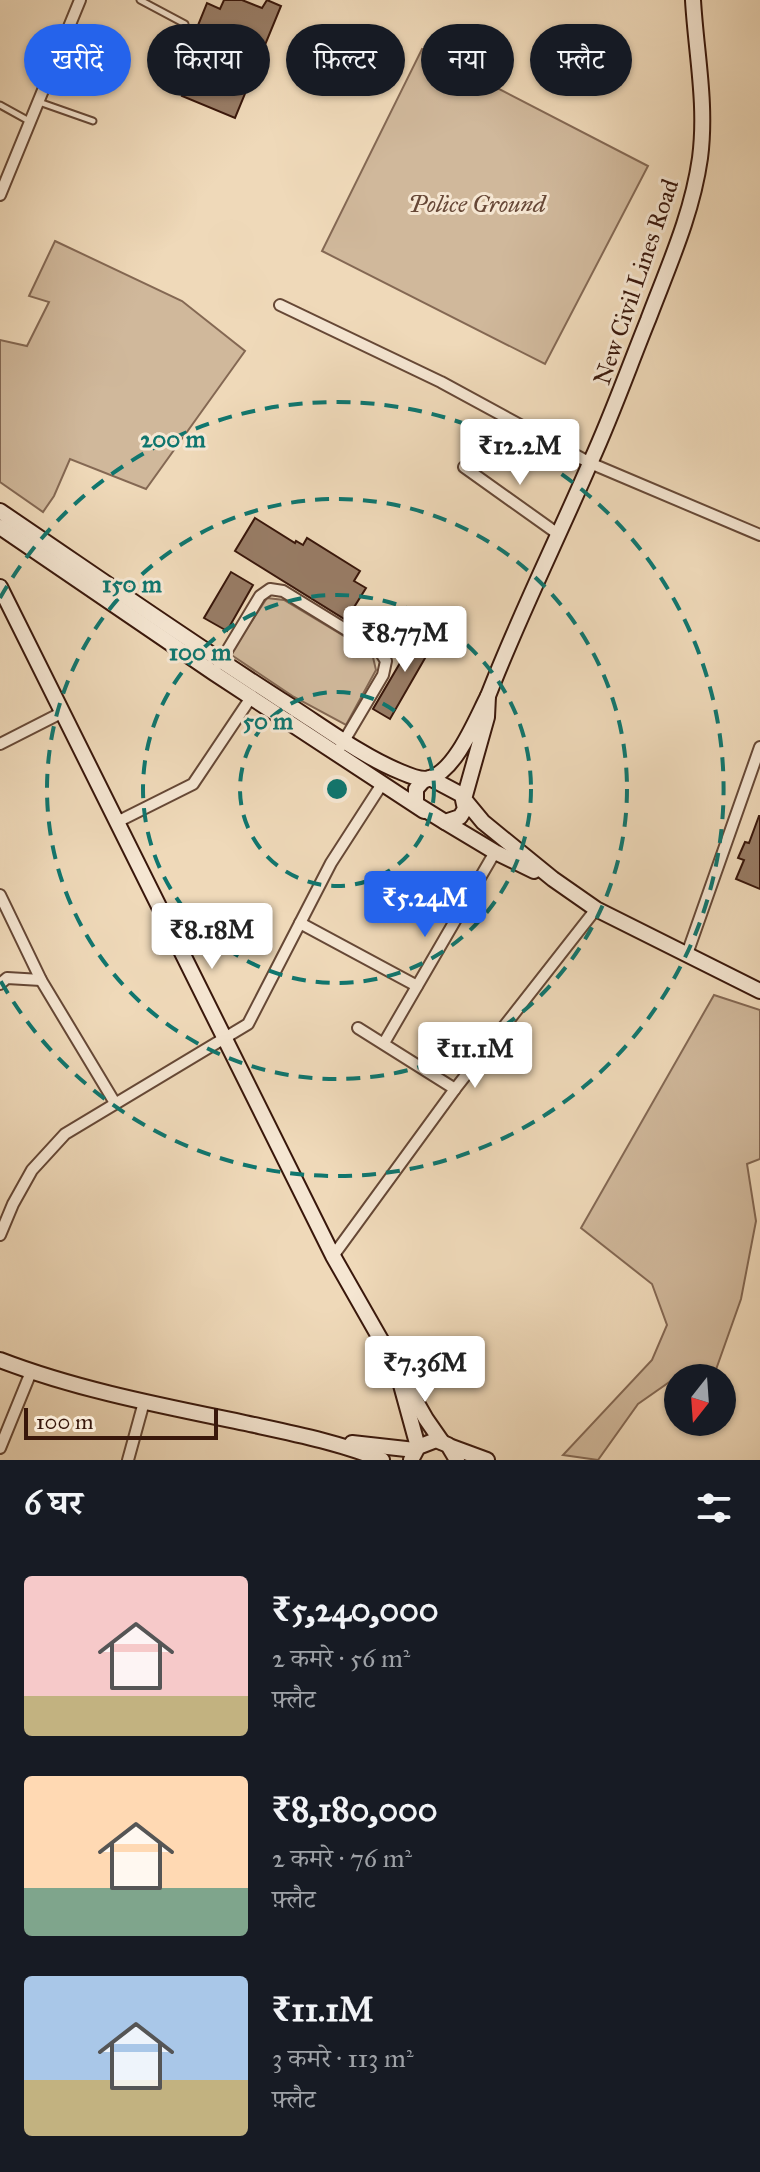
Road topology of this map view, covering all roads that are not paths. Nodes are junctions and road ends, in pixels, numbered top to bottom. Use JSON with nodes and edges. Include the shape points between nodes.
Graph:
{"nodes":[{"id":1,"x":80,"y":0,"type":"edge"},
{"id":2,"x":140,"y":0,"type":"edge"},
{"id":3,"x":693,"y":0,"type":"edge"},
{"id":4,"x":185,"y":24,"type":"dead end"},
{"id":5,"x":38,"y":102,"type":"junction"},
{"id":6,"x":0,"y":105,"type":"edge"},
{"id":7,"x":93,"y":121,"type":"dead end"},
{"id":8,"x":30,"y":122,"type":"junction"},
{"id":9,"x":0,"y":195,"type":"edge"},
{"id":10,"x":280,"y":305,"type":"dead end"},
{"id":11,"x":590,"y":463,"type":"junction"},
{"id":12,"x":464,"y":467,"type":"dead end"},
{"id":13,"x":0,"y":511,"type":"edge"},
{"id":14,"x":0,"y":527,"type":"edge"},
{"id":15,"x":558,"y":534,"type":"junction"},
{"id":16,"x":760,"y":535,"type":"edge"},
{"id":17,"x":0,"y":587,"type":"edge"},
{"id":18,"x":217,"y":667,"type":"junction"},
{"id":19,"x":252,"y":696,"type":"junction"},
{"id":20,"x":488,"y":696,"type":"junction"},
{"id":21,"x":63,"y":712,"type":"junction"},
{"id":22,"x":0,"y":744,"type":"edge"},
{"id":23,"x":341,"y":747,"type":"junction"},
{"id":24,"x":760,"y":747,"type":"edge"},
{"id":25,"x":430,"y":778,"type":"junction"},
{"id":26,"x":382,"y":784,"type":"junction"},
{"id":27,"x":464,"y":799,"type":"junction"},
{"id":28,"x":424,"y":811,"type":"junction"},
{"id":29,"x":117,"y":822,"type":"junction"},
{"id":30,"x":445,"y":822,"type":"junction"},
{"id":31,"x":495,"y":852,"type":"junction"},
{"id":32,"x":553,"y":879,"type":"junction"},
{"id":33,"x":0,"y":895,"type":"edge"},
{"id":34,"x":596,"y":909,"type":"junction"},
{"id":35,"x":4,"y":913,"type":"edge"},
{"id":36,"x":300,"y":923,"type":"junction"},
{"id":37,"x":687,"y":954,"type":"junction"},
{"id":38,"x":41,"y":980,"type":"junction"},
{"id":39,"x":0,"y":984,"type":"edge"},
{"id":40,"x":417,"y":986,"type":"junction"},
{"id":41,"x":760,"y":991,"type":"edge"},
{"id":42,"x":358,"y":1028,"type":"dead end"},
{"id":43,"x":224,"y":1038,"type":"junction"},
{"id":44,"x":384,"y":1043,"type":"junction"},
{"id":45,"x":455,"y":1089,"type":"junction"},
{"id":46,"x":115,"y":1103,"type":"junction"},
{"id":47,"x":0,"y":1235,"type":"edge"},
{"id":48,"x":333,"y":1256,"type":"junction"},
{"id":49,"x":0,"y":1360,"type":"edge"},
{"id":50,"x":398,"y":1370,"type":"junction"},
{"id":51,"x":31,"y":1372,"type":"junction"},
{"id":52,"x":144,"y":1402,"type":"junction"},
{"id":53,"x":316,"y":1439,"type":"junction"},
{"id":54,"x":445,"y":1444,"type":"junction"},
{"id":55,"x":0,"y":1448,"type":"edge"},
{"id":56,"x":415,"y":1452,"type":"edge"},
{"id":57,"x":128,"y":1460,"type":"edge"},
{"id":58,"x":382,"y":1460,"type":"edge"},
{"id":59,"x":457,"y":1460,"type":"edge"},
{"id":60,"x":487,"y":1460,"type":"edge"}],
"edges":[{"from":1,"to":5,"type":"street"},
{"from":2,"to":4,"type":"lane"},
{"from":3,"to":11,"type":"main road","name":"New Civil Lines Road","via":[[703,121],[693,194],[664,285]]},
{"from":5,"to":7,"type":"lane"},
{"from":5,"to":8,"type":"street"},
{"from":6,"to":8,"type":"lane"},
{"from":8,"to":9,"type":"street"},
{"from":10,"to":11,"type":"street","via":[[441,382]]},
{"from":11,"to":15,"type":"main road","name":"New Civil Lines Road"},
{"from":11,"to":16,"type":"street"},
{"from":12,"to":15,"type":"street"},
{"from":13,"to":18,"type":"main road"},
{"from":14,"to":18,"type":"main road"},
{"from":15,"to":20,"type":"main road","name":"New Civil Lines Road"},
{"from":17,"to":21,"type":"main road"},
{"from":18,"to":19,"type":"main road"},
{"from":18,"to":23,"type":"main road"},
{"from":18,"to":23,"type":"street","via":[[260,596],[270,589],[283,591],[379,650],[386,661],[383,675]]},
{"from":19,"to":23,"type":"main road"},
{"from":19,"to":29,"type":"street","via":[[193,784]]},
{"from":20,"to":25,"type":"main road","via":[[457,754]]},
{"from":20,"to":27,"type":"main road"},
{"from":21,"to":22,"type":"street"},
{"from":21,"to":29,"type":"main road"},
{"from":23,"to":25,"type":"main road","via":[[399,772]]},
{"from":23,"to":26,"type":"main road"},
{"from":24,"to":37,"type":"street"},
{"from":25,"to":27,"type":"main road"},
{"from":25,"to":28,"type":"main road","via":[[414,794]]},
{"from":26,"to":28,"type":"main road"},
{"from":26,"to":36,"type":"street"},
{"from":27,"to":30,"type":"main road","via":[[460,817]]},
{"from":27,"to":32,"type":"main road","via":[[483,822]]},
{"from":28,"to":30,"type":"main road"},
{"from":29,"to":43,"type":"main road"},
{"from":30,"to":31,"type":"main road"},
{"from":31,"to":32,"type":"main road"},
{"from":31,"to":40,"type":"street"},
{"from":32,"to":34,"type":"main road"},
{"from":33,"to":35,"type":"street"},
{"from":34,"to":37,"type":"main road"},
{"from":34,"to":45,"type":"street"},
{"from":35,"to":38,"type":"street"},
{"from":36,"to":40,"type":"street"},
{"from":36,"to":43,"type":"street","via":[[248,1024]]},
{"from":37,"to":41,"type":"main road"},
{"from":38,"to":39,"type":"street","via":[[7,978]]},
{"from":38,"to":46,"type":"street"},
{"from":40,"to":44,"type":"street"},
{"from":42,"to":44,"type":"street"},
{"from":43,"to":46,"type":"street"},
{"from":43,"to":48,"type":"main road"},
{"from":44,"to":45,"type":"street"},
{"from":45,"to":48,"type":"street"},
{"from":46,"to":47,"type":"street","via":[[65,1134],[32,1170]]},
{"from":48,"to":50,"type":"main road"},
{"from":49,"to":51,"type":"main road"},
{"from":50,"to":54,"type":"main road"},
{"from":50,"to":56,"type":"main road"},
{"from":51,"to":52,"type":"main road"},
{"from":51,"to":55,"type":"street"},
{"from":52,"to":53,"type":"main road"},
{"from":52,"to":57,"type":"street"},
{"from":53,"to":56,"type":"main road"},
{"from":53,"to":58,"type":"main road"},
{"from":54,"to":56,"type":"main road","via":[[429,1441]]},
{"from":54,"to":59,"type":"main road"},
{"from":54,"to":60,"type":"main road"}]}
